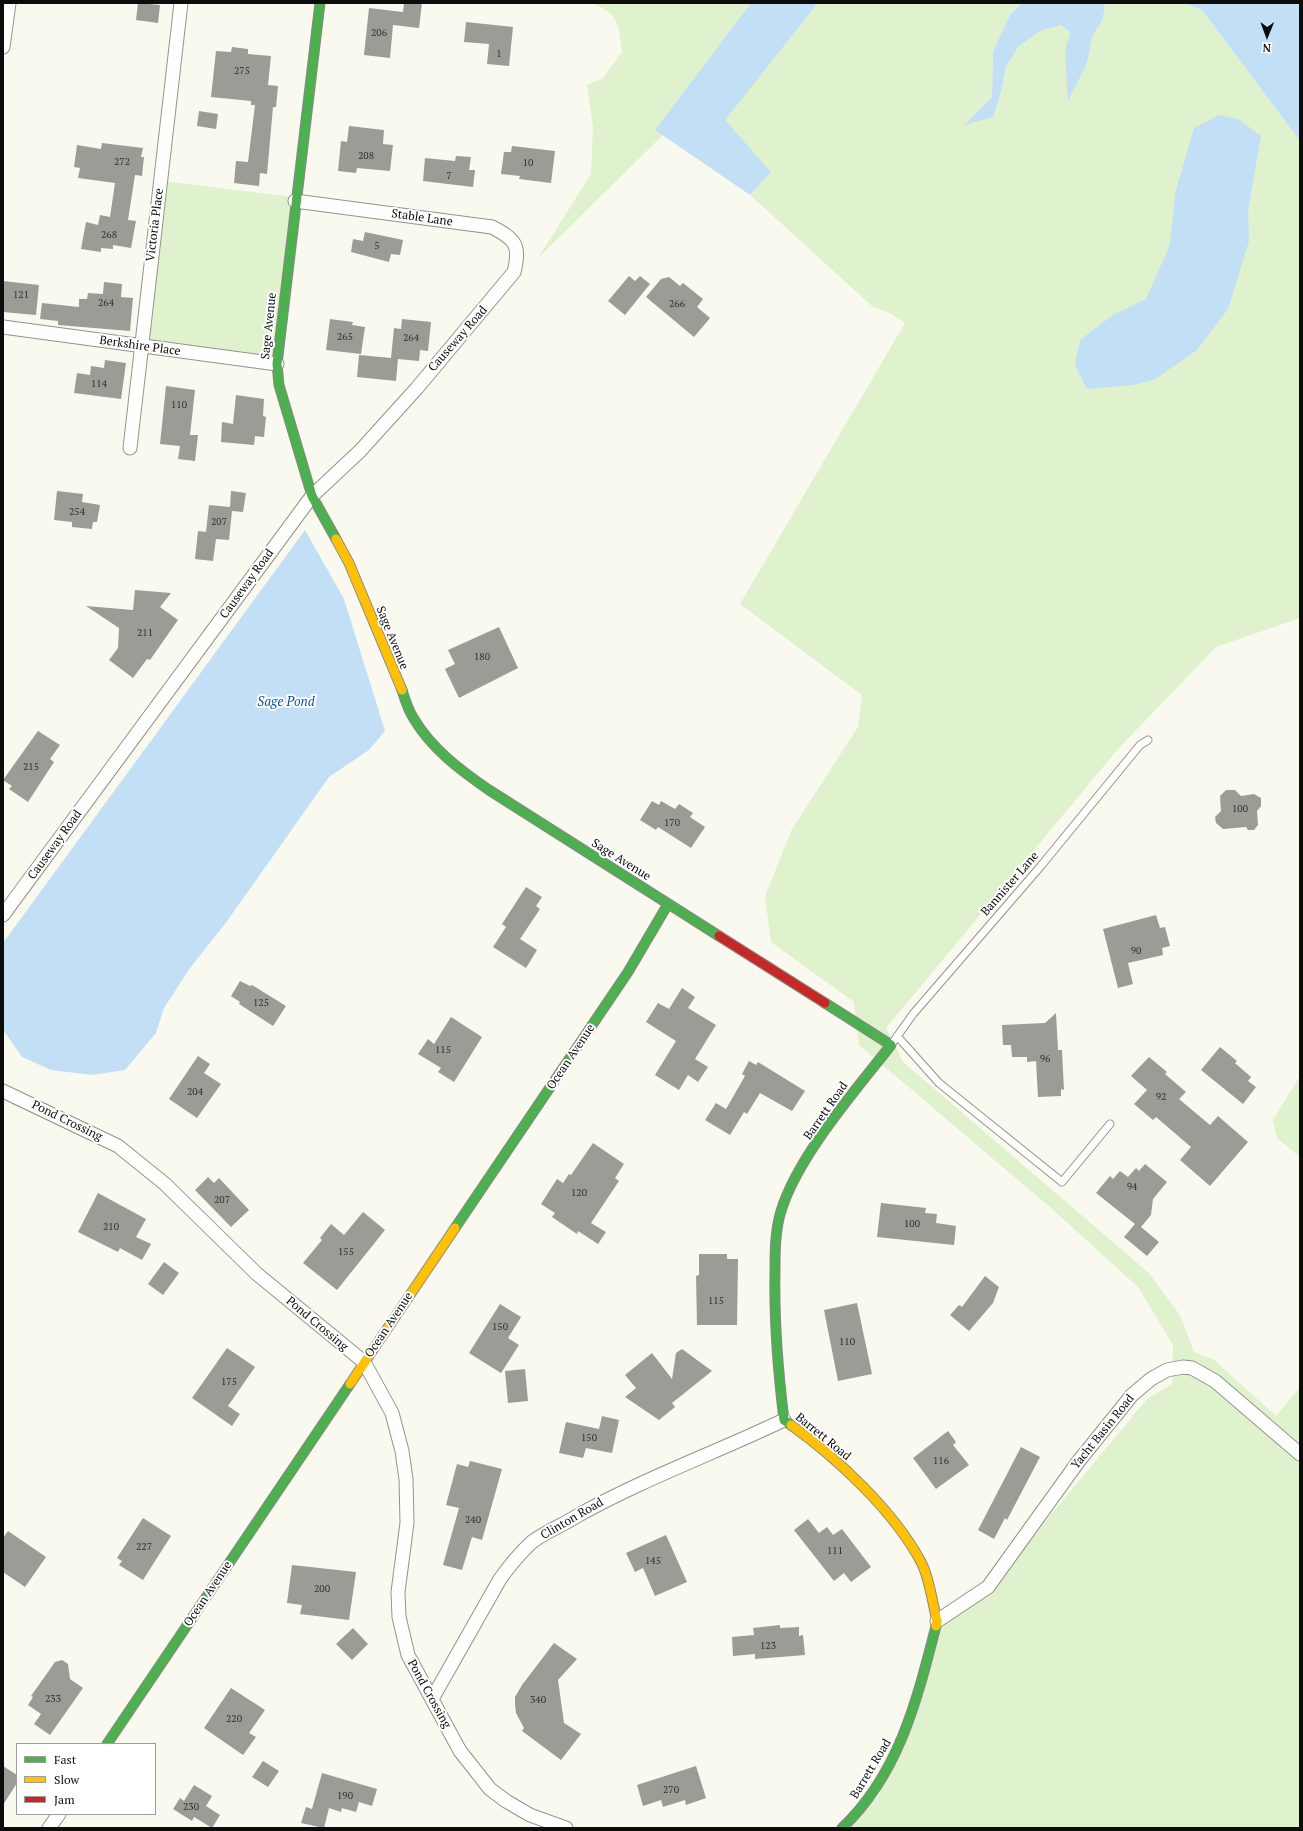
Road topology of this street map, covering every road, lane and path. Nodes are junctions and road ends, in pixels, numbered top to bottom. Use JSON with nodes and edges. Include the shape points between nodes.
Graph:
{"nodes":[{"id":1,"x":8,"y":3,"type":"edge"},
{"id":2,"x":181,"y":3,"type":"edge"},
{"id":3,"x":320,"y":3,"type":"edge"},
{"id":4,"x":3,"y":47,"type":"edge"},
{"id":5,"x":295,"y":201,"type":"junction"},
{"id":6,"x":514,"y":272,"type":"joint"},
{"id":7,"x":3,"y":327,"type":"edge"},
{"id":8,"x":141,"y":346,"type":"junction"},
{"id":9,"x":277,"y":364,"type":"junction"},
{"id":10,"x":130,"y":448,"type":"dead end"},
{"id":11,"x":312,"y":496,"type":"junction"},
{"id":12,"x":1148,"y":740,"type":"dead end"},
{"id":13,"x":668,"y":904,"type":"junction"},
{"id":14,"x":3,"y":915,"type":"edge"},
{"id":15,"x":897,"y":1036,"type":"junction"},
{"id":16,"x":891,"y":1045,"type":"junction"},
{"id":17,"x":4,"y":1089,"type":"edge"},
{"id":18,"x":1110,"y":1124,"type":"dead end"},
{"id":19,"x":364,"y":1362,"type":"junction"},
{"id":20,"x":784,"y":1420,"type":"junction"},
{"id":21,"x":1300,"y":1454,"type":"edge"},
{"id":22,"x":937,"y":1621,"type":"junction"},
{"id":23,"x":432,"y":1699,"type":"junction"},
{"id":24,"x":108,"y":1743,"type":"edge"},
{"id":25,"x":58,"y":1815,"type":"edge"},
{"id":26,"x":49,"y":1828,"type":"edge"},
{"id":27,"x":566,"y":1828,"type":"edge"},
{"id":28,"x":842,"y":1828,"type":"edge"}],
"edges":[{"from":1,"to":4,"type":"street"},
{"from":2,"to":8,"type":"street","name":"Victoria Place"},
{"from":3,"to":5,"type":"street","name":"Sage Avenue"},
{"from":5,"to":6,"type":"street","name":"Stable Lane","via":[[492,227],[509,236],[516,249],[518,258]]},
{"from":5,"to":9,"type":"street","name":"Sage Avenue"},
{"from":6,"to":11,"type":"street","name":"Causeway Road","via":[[417,388],[360,451]]},
{"from":7,"to":8,"type":"street","name":"Berkshire Place"},
{"from":8,"to":9,"type":"street","name":"Berkshire Place"},
{"from":8,"to":10,"type":"street","name":"Victoria Place"},
{"from":9,"to":11,"type":"street","name":"Sage Avenue","via":[[279,385]]},
{"from":11,"to":13,"type":"street","name":"Sage Avenue","via":[[349,563],[410,711],[432,744],[455,766],[489,790]]},
{"from":11,"to":14,"type":"street","name":"Causeway Road"},
{"from":12,"to":15,"type":"lane","name":"Bannister Lane","via":[[1140,745]]},
{"from":13,"to":16,"type":"street","name":"Sage Avenue"},
{"from":13,"to":19,"type":"street","name":"Ocean Avenue","via":[[628,972]]},
{"from":15,"to":16,"type":"lane","name":"Bannister Lane"},
{"from":15,"to":18,"type":"lane","via":[[939,1083],[1062,1182]]},
{"from":16,"to":20,"type":"street","name":"Barrett Road","via":[[840,1111],[809,1157],[784,1204],[777,1229],[774,1289],[777,1370]]},
{"from":17,"to":19,"type":"street","name":"Pond Crossing","via":[[118,1146],[165,1184],[257,1274]]},
{"from":19,"to":23,"type":"street","name":"Pond Crossing","via":[[392,1413],[402,1451],[406,1479],[407,1523],[398,1592],[399,1617],[408,1655]]},
{"from":19,"to":24,"type":"street","name":"Ocean Avenue"},
{"from":20,"to":22,"type":"street","name":"Barrett Road","via":[[816,1444],[868,1491],[903,1534],[922,1563]]},
{"from":20,"to":23,"type":"street","name":"Clinton Road","via":[[724,1449],[616,1494],[533,1541],[500,1579]]},
{"from":21,"to":22,"type":"street","name":"Yacht Basin Road","via":[[1215,1381],[1192,1368],[1167,1370],[1132,1395],[1078,1462],[988,1587]]},
{"from":22,"to":28,"type":"street","name":"Barrett Road","via":[[921,1686],[896,1755],[860,1811]]},
{"from":23,"to":27,"type":"street","name":"Pond Crossing","via":[[460,1751],[490,1789],[530,1815]]},
{"from":25,"to":26,"type":"street"}]}
